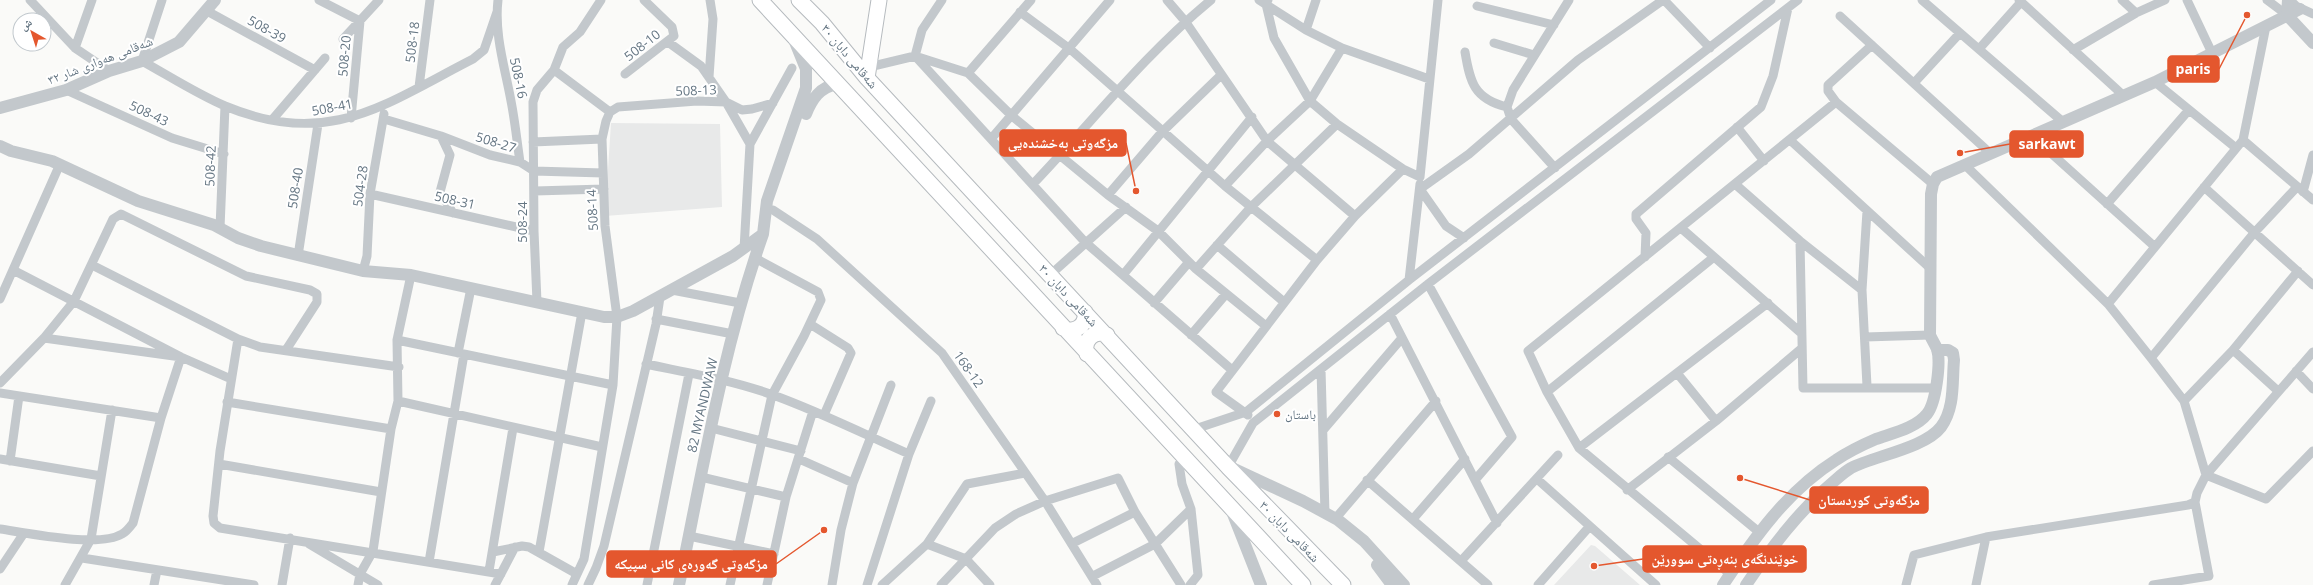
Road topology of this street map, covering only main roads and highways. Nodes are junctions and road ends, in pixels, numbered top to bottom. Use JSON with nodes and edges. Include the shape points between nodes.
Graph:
{"nodes":[{"id":1,"x":760,"y":0,"type":"edge"},
{"id":2,"x":799,"y":0,"type":"edge"},
{"id":3,"x":879,"y":0,"type":"edge"},
{"id":4,"x":868,"y":73,"type":"junction"},
{"id":5,"x":1085,"y":312,"type":"junction"},
{"id":6,"x":1063,"y":328,"type":"junction"},
{"id":7,"x":1107,"y":336,"type":"junction"},
{"id":8,"x":1087,"y":354,"type":"junction"},
{"id":9,"x":1302,"y":585,"type":"edge"},
{"id":10,"x":1343,"y":585,"type":"edge"}],
"edges":[{"from":1,"to":6,"type":"main road","name":"شەقامی دابان ٣٠"},
{"from":2,"to":4,"type":"main road","name":"شەقامی دابان ٣٠"},
{"from":3,"to":4,"type":"main road"},
{"from":4,"to":5,"type":"main road","name":"شەقامی دابان ٣٠"},
{"from":5,"to":6,"type":"main road","via":[[1085,320],[1078,329]]},
{"from":5,"to":7,"type":"main road","name":"شەقامی دابان ٣٠"},
{"from":6,"to":8,"type":"main road","name":"شەقامی دابان ٣٠"},
{"from":7,"to":8,"type":"main road","via":[[1100,333],[1090,337],[1086,347]]},
{"from":7,"to":10,"type":"main road","name":"شەقامی دابان ٣٠","via":[[1228,467]]},
{"from":8,"to":9,"type":"main road","name":"شەقامی دابان ٣٠"}]}
